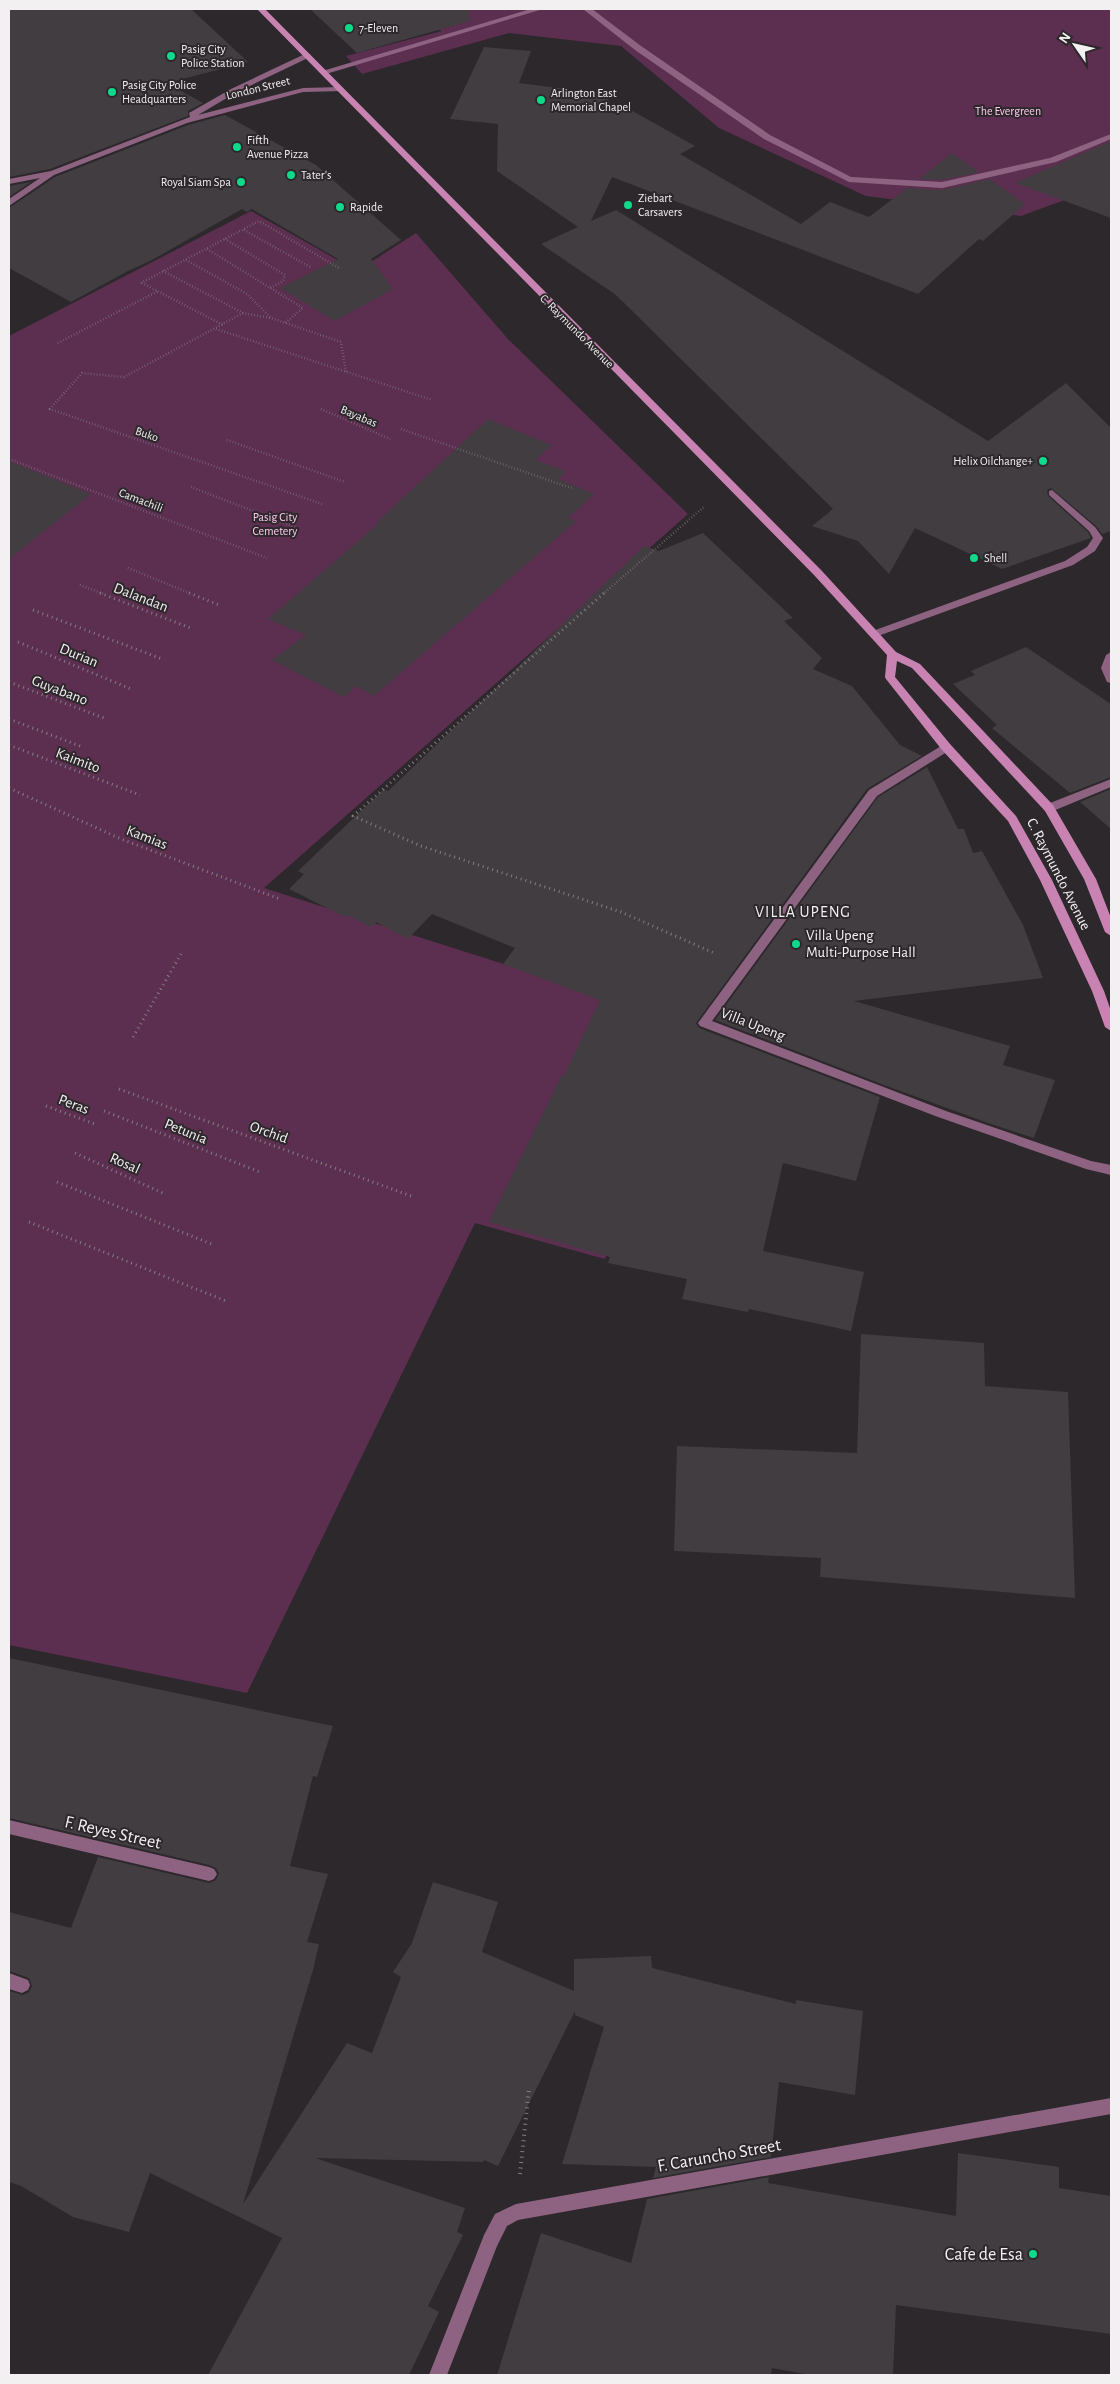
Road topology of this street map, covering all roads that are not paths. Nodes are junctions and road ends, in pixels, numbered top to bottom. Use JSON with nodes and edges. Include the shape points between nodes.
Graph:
{"nodes":[{"id":1,"x":261,"y":9,"type":"edge"},
{"id":2,"x":540,"y":9,"type":"edge"},
{"id":3,"x":587,"y":9,"type":"edge"},
{"id":4,"x":307,"y":55,"type":"junction"},
{"id":5,"x":324,"y":72,"type":"junction"},
{"id":6,"x":340,"y":89,"type":"junction"},
{"id":7,"x":184,"y":121,"type":"junction"},
{"id":8,"x":1111,"y":136,"type":"edge"},
{"id":9,"x":53,"y":173,"type":"junction"},
{"id":10,"x":9,"y":181,"type":"edge"},
{"id":11,"x":9,"y":203,"type":"edge"},
{"id":12,"x":1052,"y":493,"type":"dead end"},
{"id":13,"x":874,"y":634,"type":"junction"},
{"id":14,"x":892,"y":654,"type":"junction"},
{"id":15,"x":1111,"y":655,"type":"edge"},
{"id":16,"x":1111,"y":680,"type":"edge"},
{"id":17,"x":946,"y":747,"type":"junction"},
{"id":18,"x":1111,"y":783,"type":"edge"},
{"id":19,"x":1049,"y":808,"type":"junction"},
{"id":20,"x":1111,"y":932,"type":"edge"},
{"id":21,"x":1111,"y":1027,"type":"edge"},
{"id":22,"x":1111,"y":1170,"type":"edge"},
{"id":23,"x":9,"y":1826,"type":"edge"},
{"id":24,"x":210,"y":1874,"type":"dead end"},
{"id":25,"x":1111,"y":2106,"type":"edge"},
{"id":26,"x":438,"y":2375,"type":"edge"}],
"edges":[{"from":1,"to":4,"type":"main road","name":"C. Raymundo Avenue"},
{"from":2,"to":5,"type":"street"},
{"from":3,"to":8,"type":"street","via":[[767,137],[849,179],[942,185],[1053,160]]},
{"from":4,"to":5,"type":"main road","name":"C. Raymundo Avenue"},
{"from":4,"to":7,"type":"street","name":"London Street","via":[[223,95]]},
{"from":5,"to":6,"type":"main road","name":"C. Raymundo Avenue"},
{"from":6,"to":7,"type":"street","name":"London Street","via":[[303,90]]},
{"from":6,"to":13,"type":"main road","name":"C. Raymundo Avenue","via":[[818,573]]},
{"from":7,"to":9,"type":"street","name":"London Street"},
{"from":9,"to":10,"type":"street","name":"London Street"},
{"from":9,"to":11,"type":"street","name":"London Street"},
{"from":12,"to":13,"type":"street","via":[[1092,529],[1098,538],[1091,549],[1069,563]]},
{"from":13,"to":14,"type":"main road","name":"C. Raymundo Avenue"},
{"from":14,"to":17,"type":"main road","name":"C. Raymundo Avenue","via":[[890,677]]},
{"from":14,"to":19,"type":"main road","name":"C. Raymundo Avenue","via":[[916,666]]},
{"from":15,"to":16,"type":"street","via":[[1106,668]]},
{"from":17,"to":21,"type":"main road","name":"C. Raymundo Avenue","via":[[1012,820],[1046,880],[1098,990]]},
{"from":17,"to":22,"type":"street","name":"Villa Upeng","via":[[873,793],[704,1023],[942,1114],[1090,1166]]},
{"from":18,"to":19,"type":"street"},
{"from":19,"to":20,"type":"main road","name":"C. Raymundo Avenue","via":[[1090,879]]},
{"from":23,"to":24,"type":"street","name":"F. Reyes Street"},
{"from":25,"to":26,"type":"street","name":"F. Caruncho Street","via":[[516,2212],[501,2220],[490,2241]]}]}
